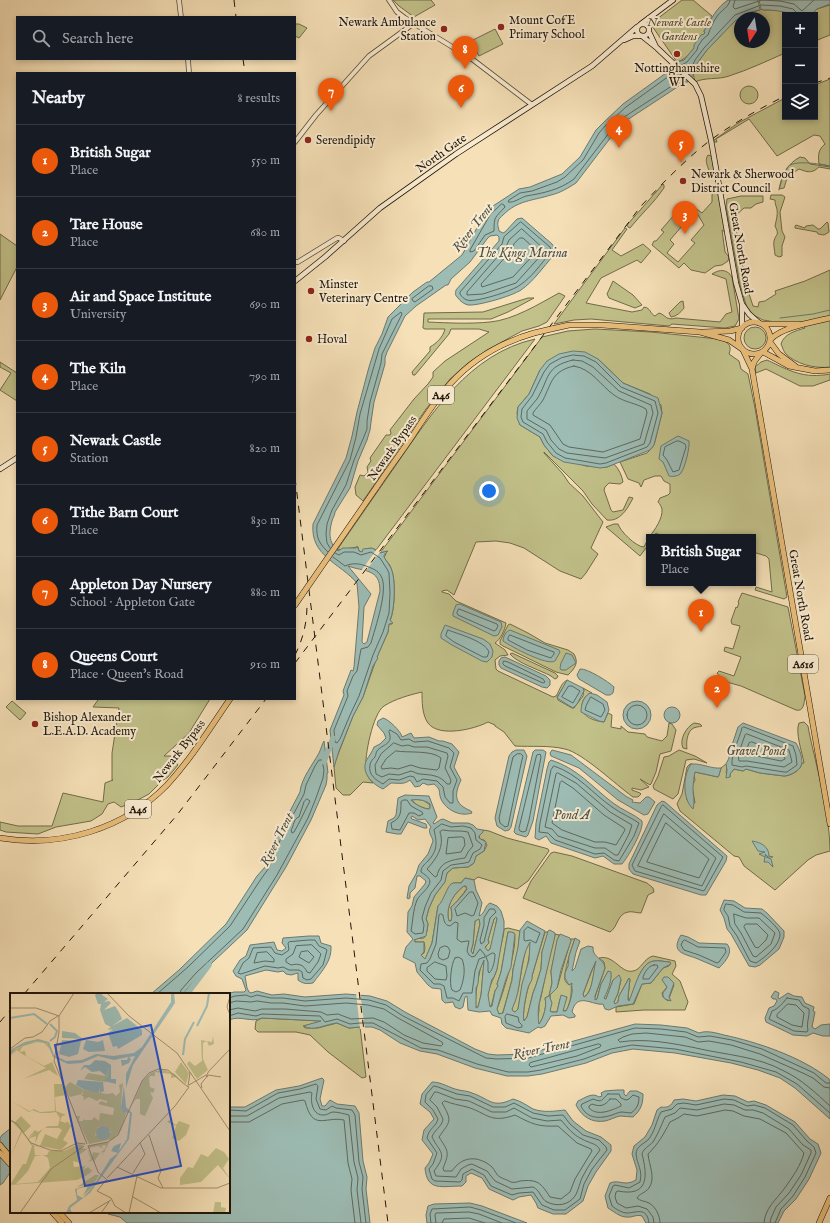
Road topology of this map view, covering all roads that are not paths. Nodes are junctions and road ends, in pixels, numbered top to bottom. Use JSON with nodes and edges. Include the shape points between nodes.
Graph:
{"nodes":[{"id":1,"x":179,"y":0,"type":"edge"},
{"id":2,"x":388,"y":0,"type":"edge"},
{"id":3,"x":672,"y":0,"type":"edge"},
{"id":4,"x":653,"y":15,"type":"junction"},
{"id":5,"x":181,"y":16,"type":"edge"},
{"id":6,"x":413,"y":24,"type":"junction"},
{"id":7,"x":639,"y":26,"type":"junction"},
{"id":8,"x":648,"y":26,"type":"junction"},
{"id":9,"x":648,"y":32,"type":"junction"},
{"id":10,"x":641,"y":36,"type":"junction"},
{"id":11,"x":622,"y":41,"type":"junction"},
{"id":12,"x":657,"y":48,"type":"junction"},
{"id":13,"x":188,"y":60,"type":"edge"},
{"id":14,"x":189,"y":72,"type":"edge"},
{"id":15,"x":532,"y":104,"type":"junction"},
{"id":16,"x":296,"y":141,"type":"edge"},
{"id":17,"x":344,"y":241,"type":"junction"},
{"id":18,"x":296,"y":262,"type":"edge"},
{"id":19,"x":296,"y":280,"type":"edge"},
{"id":20,"x":742,"y":304,"type":"junction"},
{"id":21,"x":830,"y":318,"type":"edge"},
{"id":22,"x":761,"y":323,"type":"junction"},
{"id":23,"x":802,"y":324,"type":"junction"},
{"id":24,"x":742,"y":328,"type":"junction"},
{"id":25,"x":700,"y":332,"type":"junction"},
{"id":26,"x":770,"y":341,"type":"junction"},
{"id":27,"x":743,"y":349,"type":"junction"},
{"id":28,"x":762,"y":353,"type":"junction"},
{"id":29,"x":796,"y":367,"type":"junction"},
{"id":30,"x":752,"y":369,"type":"junction"},
{"id":31,"x":830,"y":370,"type":"edge"},
{"id":32,"x":16,"y":459,"type":"edge"},
{"id":33,"x":0,"y":469,"type":"edge"},
{"id":34,"x":296,"y":604,"type":"edge"},
{"id":35,"x":229,"y":700,"type":"edge"},
{"id":36,"x":830,"y":824,"type":"edge"},
{"id":37,"x":0,"y":838,"type":"edge"},
{"id":38,"x":0,"y":1145,"type":"edge"},
{"id":39,"x":0,"y":1153,"type":"edge"},
{"id":40,"x":10,"y":1157,"type":"edge"},
{"id":41,"x":10,"y":1164,"type":"edge"},
{"id":42,"x":830,"y":1198,"type":"edge"},
{"id":43,"x":53,"y":1213,"type":"edge"},
{"id":44,"x":60,"y":1213,"type":"edge"},
{"id":45,"x":62,"y":1223,"type":"edge"},
{"id":46,"x":69,"y":1223,"type":"edge"},
{"id":47,"x":819,"y":1223,"type":"edge"}],
"edges":[{"from":1,"to":5,"type":"street"},
{"from":2,"to":6,"type":"street","via":[[397,12]]},
{"from":3,"to":4,"type":"main road","name":"North Gate"},
{"from":4,"to":7,"type":"main road","name":"North Gate"},
{"from":4,"to":8,"type":"main road"},
{"from":6,"to":15,"type":"street","via":[[472,59]]},
{"from":6,"to":16,"type":"street","via":[[369,56]]},
{"from":7,"to":8,"type":"main road"},
{"from":7,"to":10,"type":"main road","via":[[637,33]]},
{"from":7,"to":11,"type":"main road","name":"North Gate"},
{"from":8,"to":9,"type":"main road"},
{"from":9,"to":10,"type":"main road"},
{"from":9,"to":12,"type":"main road"},
{"from":10,"to":11,"type":"main road","via":[[633,36]]},
{"from":10,"to":12,"type":"main road"},
{"from":11,"to":15,"type":"main road","name":"North Gate","via":[[575,77]]},
{"from":12,"to":20,"type":"main road","name":"Great North Road","via":[[700,93]]},
{"from":13,"to":14,"type":"street"},
{"from":15,"to":17,"type":"main road","name":"North Gate","via":[[380,208]]},
{"from":17,"to":18,"type":"street","via":[[337,238]]},
{"from":17,"to":19,"type":"main road","name":"North Gate"},
{"from":20,"to":22,"type":"main road","name":"Great North Road","via":[[749,314]]},
{"from":20,"to":24,"type":"main road","name":"Great North Road"},
{"from":21,"to":23,"type":"main road"},
{"from":22,"to":23,"type":"main road"},
{"from":22,"to":24,"type":"main road","via":[[751,322]]},
{"from":22,"to":26,"type":"main road","via":[[769,331]]},
{"from":23,"to":26,"type":"main road","via":[[777,334]]},
{"from":24,"to":25,"type":"main road","name":"Newark Bypass","number":"A46"},
{"from":24,"to":27,"type":"main road","via":[[738,339]]},
{"from":25,"to":27,"type":"main road","name":"Newark Bypass","number":"A46","via":[[729,340]]},
{"from":25,"to":34,"type":"main road","name":"Newark Bypass","number":"A46","bridge":true,"via":[[569,325],[514,339],[470,365],[451,383],[428,412]]},
{"from":26,"to":28,"type":"main road","via":[[768,348]]},
{"from":26,"to":29,"type":"main road","via":[[779,354]]},
{"from":27,"to":28,"type":"main road","via":[[751,354]]},
{"from":27,"to":30,"type":"main road","name":"Great North Road","number":"A616"},
{"from":28,"to":29,"type":"main road"},
{"from":28,"to":30,"type":"main road","via":[[754,362]]},
{"from":29,"to":31,"type":"main road","via":[[815,371]]},
{"from":30,"to":36,"type":"main road","name":"Great North Road","number":"A616"},
{"from":32,"to":33,"type":"main road"},
{"from":35,"to":37,"type":"main road","name":"Newark Bypass","number":"A46","via":[[178,772],[154,796],[130,814],[94,831],[63,839],[40,841]]},
{"from":38,"to":40,"type":"main road"},
{"from":39,"to":41,"type":"main road"},
{"from":42,"to":47,"type":"main road"},
{"from":43,"to":45,"type":"main road"},
{"from":44,"to":46,"type":"main road"}]}
